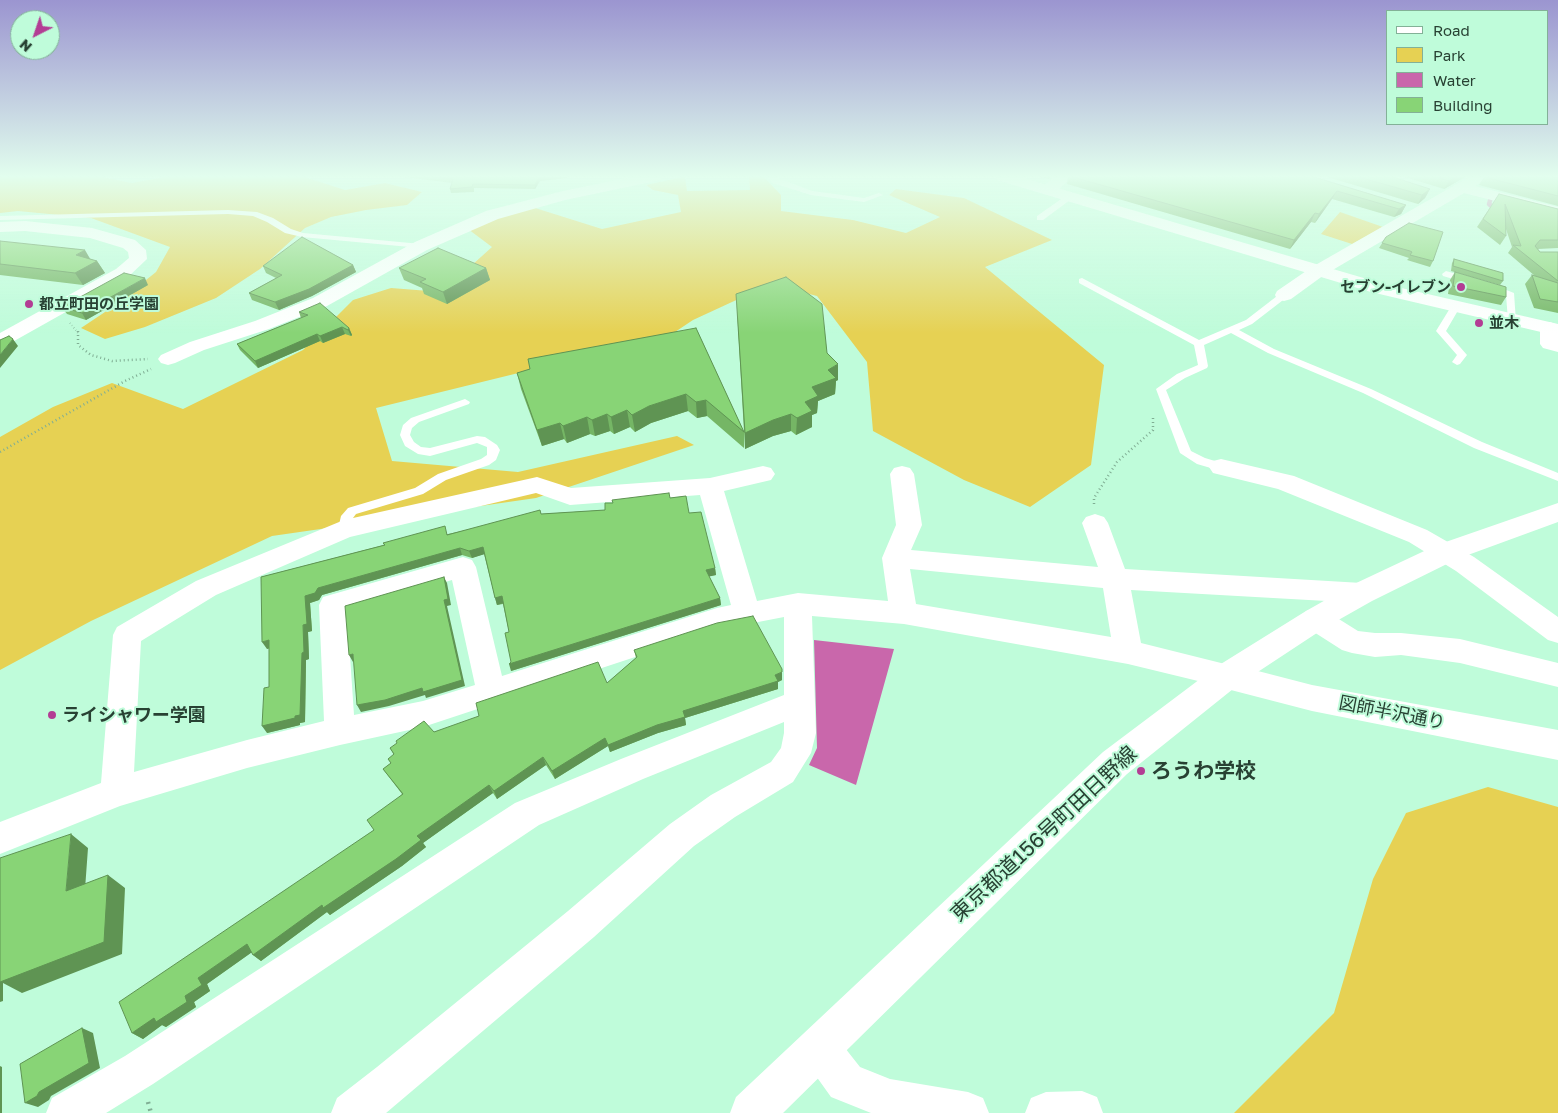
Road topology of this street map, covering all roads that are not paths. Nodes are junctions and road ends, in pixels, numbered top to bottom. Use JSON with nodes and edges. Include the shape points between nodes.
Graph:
{"nodes":[{"id":1,"x":49,"y":229,"type":"edge"},
{"id":2,"x":285,"y":229,"type":"edge"},
{"id":3,"x":460,"y":229,"type":"edge"},
{"id":4,"x":1177,"y":229,"type":"edge"},
{"id":5,"x":1389,"y":229,"type":"edge"},
{"id":6,"x":421,"y":246,"type":"junction"},
{"id":7,"x":1318,"y":271,"type":"junction"},
{"id":8,"x":1446,"y":274,"type":"dead end"},
{"id":9,"x":1082,"y":281,"type":"dead end"},
{"id":10,"x":1284,"y":295,"type":"joint"},
{"id":11,"x":1455,"y":308,"type":"junction"},
{"id":12,"x":1512,"y":320,"type":"junction"},
{"id":13,"x":1232,"y":330,"type":"junction"},
{"id":14,"x":1555,"y":335,"type":"edge"},
{"id":15,"x":0,"y":340,"type":"edge"},
{"id":16,"x":1199,"y":344,"type":"junction"},
{"id":17,"x":168,"y":358,"type":"road end"},
{"id":18,"x":1457,"y":362,"type":"dead end"},
{"id":19,"x":465,"y":402,"type":"dead end"},
{"id":20,"x":1220,"y":467,"type":"joint"},
{"id":21,"x":763,"y":474,"type":"dead end"},
{"id":22,"x":902,"y":474,"type":"dead end"},
{"id":23,"x":1558,"y":477,"type":"edge"},
{"id":24,"x":710,"y":486,"type":"junction"},
{"id":25,"x":1558,"y":512,"type":"edge"},
{"id":26,"x":1095,"y":523,"type":"road end"},
{"id":27,"x":344,"y":529,"type":"junction"},
{"id":28,"x":1447,"y":552,"type":"junction"},
{"id":29,"x":895,"y":558,"type":"junction"},
{"id":30,"x":1115,"y":579,"type":"junction"},
{"id":31,"x":1362,"y":593,"type":"junction"},
{"id":32,"x":798,"y":604,"type":"junction"},
{"id":33,"x":748,"y":612,"type":"junction"},
{"id":34,"x":904,"y":613,"type":"junction"},
{"id":35,"x":1316,"y":619,"type":"junction"},
{"id":36,"x":1558,"y":632,"type":"edge"},
{"id":37,"x":1128,"y":652,"type":"junction"},
{"id":38,"x":1227,"y":676,"type":"junction"},
{"id":39,"x":1558,"y":676,"type":"edge"},
{"id":40,"x":492,"y":691,"type":"junction"},
{"id":41,"x":799,"y":703,"type":"junction"},
{"id":42,"x":340,"y":730,"type":"junction"},
{"id":43,"x":1558,"y":745,"type":"edge"},
{"id":44,"x":116,"y":792,"type":"junction"},
{"id":45,"x":0,"y":838,"type":"edge"},
{"id":46,"x":820,"y":1048,"type":"junction"},
{"id":47,"x":67,"y":1113,"type":"edge"},
{"id":48,"x":352,"y":1113,"type":"edge"},
{"id":49,"x":752,"y":1113,"type":"edge"},
{"id":50,"x":968,"y":1113,"type":"edge"}],
"edges":[{"from":1,"to":15,"type":"street","via":[[92,234],[129,244],[137,250],[138,259],[122,273]]},
{"from":2,"to":6,"type":"lane","via":[[302,234]]},
{"from":3,"to":6,"type":"street"},
{"from":4,"to":7,"type":"main road"},
{"from":5,"to":7,"type":"street"},
{"from":6,"to":17,"type":"street","via":[[320,302]]},
{"from":7,"to":10,"type":"street"},
{"from":7,"to":11,"type":"main road"},
{"from":8,"to":12,"type":"lane","via":[[1510,293]]},
{"from":9,"to":16,"type":"lane"},
{"from":10,"to":13,"type":"lane","via":[[1249,322]]},
{"from":11,"to":12,"type":"main road"},
{"from":11,"to":18,"type":"lane","via":[[1441,331],[1462,355]]},
{"from":12,"to":14,"type":"main road"},
{"from":13,"to":16,"type":"lane"},
{"from":13,"to":23,"type":"lane","via":[[1456,435]]},
{"from":16,"to":20,"type":"lane","via":[[1203,366],[1161,389],[1186,453]]},
{"from":19,"to":27,"type":"lane","via":[[415,420],[407,427],[405,435],[409,444],[430,452],[477,439],[485,440],[492,445],[492,457],[442,477],[419,491],[352,510]]},
{"from":20,"to":28,"type":"street","via":[[1285,482],[1418,536]]},
{"from":21,"to":24,"type":"street"},
{"from":22,"to":29,"type":"street","via":[[909,525]]},
{"from":24,"to":27,"type":"street","via":[[570,497],[537,485]]},
{"from":24,"to":33,"type":"street"},
{"from":25,"to":28,"type":"main road","name":"東京都道156号町田日野線"},
{"from":26,"to":30,"type":"street"},
{"from":27,"to":44,"type":"street","via":[[206,588],[127,636]]},
{"from":28,"to":31,"type":"main road","name":"東京都道156号町田日野線"},
{"from":28,"to":36,"type":"street"},
{"from":29,"to":30,"type":"street"},
{"from":29,"to":34,"type":"street"},
{"from":30,"to":31,"type":"street"},
{"from":30,"to":37,"type":"street"},
{"from":31,"to":35,"type":"main road","name":"東京都道156号町田日野線"},
{"from":32,"to":33,"type":"street"},
{"from":32,"to":34,"type":"street"},
{"from":32,"to":41,"type":"street"},
{"from":33,"to":40,"type":"street"},
{"from":34,"to":37,"type":"street"},
{"from":35,"to":38,"type":"main road","name":"東京都道156号町田日野線"},
{"from":35,"to":39,"type":"street","via":[[1352,642],[1460,651]]},
{"from":37,"to":38,"type":"street"},
{"from":38,"to":43,"type":"main road","name":"図師半沢通り","via":[[1312,698]]},
{"from":38,"to":46,"type":"main road","name":"東京都道156号町田日野線","via":[[1115,763]]},
{"from":40,"to":42,"type":"street","via":[[423,714]]},
{"from":40,"to":42,"type":"street","via":[[463,567],[333,605]]},
{"from":41,"to":47,"type":"street","via":[[526,814],[148,1065]]},
{"from":41,"to":48,"type":"street","via":[[800,732],[795,754],[782,772],[723,806],[682,835],[581,924]]},
{"from":42,"to":44,"type":"street"},
{"from":44,"to":45,"type":"street"},
{"from":46,"to":49,"type":"main road","name":"東京都道156号町田日野線"},
{"from":46,"to":50,"type":"street","via":[[846,1082],[890,1100]]}]}
